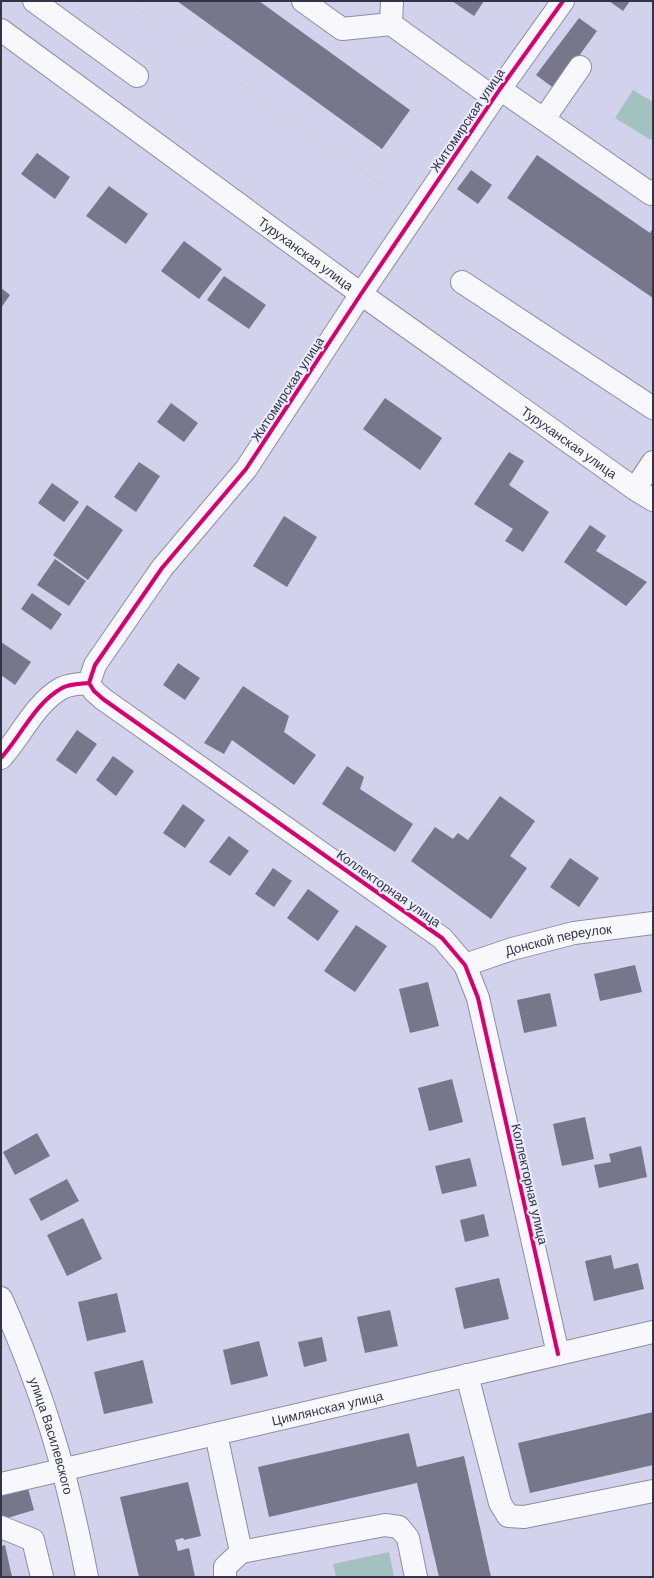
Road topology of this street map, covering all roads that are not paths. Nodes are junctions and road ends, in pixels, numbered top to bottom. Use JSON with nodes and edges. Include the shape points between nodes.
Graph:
{"nodes":[{"id":1,"x":34,"y":1,"type":"edge"},
{"id":2,"x":304,"y":1,"type":"edge"},
{"id":3,"x":392,"y":1,"type":"edge"},
{"id":4,"x":563,"y":1,"type":"edge"},
{"id":5,"x":391,"y":24,"type":"junction"},
{"id":6,"x":1,"y":30,"type":"edge"},
{"id":7,"x":580,"y":67,"type":"dead end"},
{"id":8,"x":137,"y":76,"type":"dead end"},
{"id":9,"x":497,"y":93,"type":"junction"},
{"id":10,"x":544,"y":119,"type":"junction"},
{"id":11,"x":653,"y":191,"type":"edge"},
{"id":12,"x":462,"y":282,"type":"dead end"},
{"id":13,"x":361,"y":294,"type":"junction"},
{"id":14,"x":653,"y":408,"type":"edge"},
{"id":15,"x":653,"y":462,"type":"edge"},
{"id":16,"x":644,"y":494,"type":"edge"},
{"id":17,"x":89,"y":683,"type":"junction"},
{"id":18,"x":1,"y":758,"type":"edge"},
{"id":19,"x":653,"y":923,"type":"edge"},
{"id":20,"x":465,"y":965,"type":"junction"},
{"id":21,"x":1,"y":1298,"type":"edge"},
{"id":22,"x":653,"y":1332,"type":"edge"},
{"id":23,"x":558,"y":1354,"type":"junction"},
{"id":24,"x":467,"y":1375,"type":"junction"},
{"id":25,"x":216,"y":1434,"type":"junction"},
{"id":26,"x":63,"y":1470,"type":"junction"},
{"id":27,"x":1,"y":1484,"type":"edge"},
{"id":28,"x":653,"y":1491,"type":"edge"},
{"id":29,"x":1,"y":1527,"type":"edge"},
{"id":30,"x":241,"y":1552,"type":"junction"},
{"id":31,"x":42,"y":1577,"type":"edge"},
{"id":32,"x":87,"y":1577,"type":"edge"},
{"id":33,"x":225,"y":1577,"type":"edge"},
{"id":34,"x":416,"y":1577,"type":"edge"}],
"edges":[{"from":1,"to":8,"type":"street"},
{"from":2,"to":5,"type":"street","via":[[342,29]]},
{"from":3,"to":5,"type":"street"},
{"from":4,"to":9,"type":"street","name":"Житомирская улица"},
{"from":5,"to":9,"type":"street","via":[[448,65]]},
{"from":6,"to":13,"type":"street","name":"Туруханская улица"},
{"from":7,"to":10,"type":"street"},
{"from":9,"to":10,"type":"street"},
{"from":9,"to":13,"type":"street","name":"Житомирская улица"},
{"from":10,"to":11,"type":"street","via":[[651,194]]},
{"from":12,"to":14,"type":"street"},
{"from":13,"to":16,"type":"street","name":"Туруханская улица"},
{"from":13,"to":17,"type":"street","name":"Житомирская улица","via":[[246,469],[162,568],[95,665]]},
{"from":15,"to":16,"type":"street"},
{"from":17,"to":18,"type":"street","via":[[63,687],[50,696]]},
{"from":17,"to":20,"type":"street","name":"Коллекторная улица","via":[[102,699],[442,938]]},
{"from":19,"to":20,"type":"street","name":"Донской переулок","via":[[574,933],[512,949]]},
{"from":20,"to":23,"type":"street","name":"Коллекторная улица","via":[[478,998]]},
{"from":21,"to":26,"type":"street","name":"улица Василевского","via":[[22,1346]]},
{"from":22,"to":23,"type":"street","name":"Цимлянская улица"},
{"from":23,"to":24,"type":"street","name":"Цимлянская улица"},
{"from":24,"to":25,"type":"street","name":"Цимлянская улица"},
{"from":24,"to":28,"type":"street","via":[[500,1503],[508,1516],[524,1517]]},
{"from":25,"to":26,"type":"street","name":"Цимлянская улица"},
{"from":25,"to":30,"type":"street"},
{"from":26,"to":27,"type":"street","name":"Цимлянская улица"},
{"from":26,"to":32,"type":"street","name":"улица Василевского"},
{"from":29,"to":31,"type":"street","via":[[33,1540]]},
{"from":30,"to":33,"type":"street","via":[[225,1567]]},
{"from":30,"to":34,"type":"street","via":[[385,1525],[399,1527],[408,1538]]}]}
